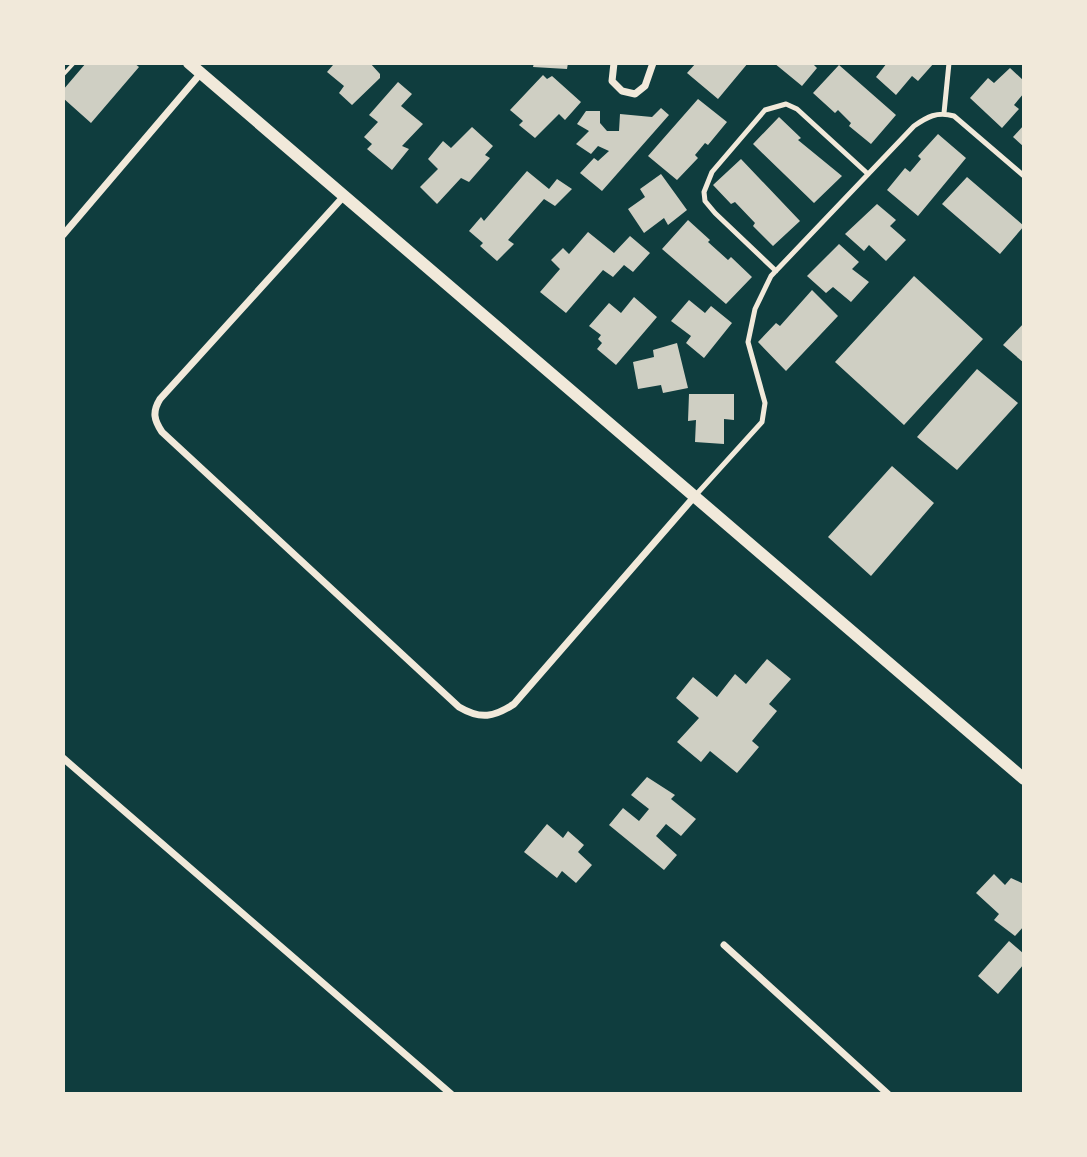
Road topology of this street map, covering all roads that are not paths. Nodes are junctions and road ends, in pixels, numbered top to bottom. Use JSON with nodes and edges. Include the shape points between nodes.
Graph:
{"nodes":[{"id":1,"x":190,"y":63,"type":"edge"},
{"id":2,"x":614,"y":63,"type":"edge"},
{"id":3,"x":653,"y":63,"type":"edge"},
{"id":4,"x":949,"y":63,"type":"edge"},
{"id":5,"x":201,"y":73,"type":"junction"},
{"id":6,"x":944,"y":113,"type":"junction"},
{"id":7,"x":868,"y":174,"type":"junction"},
{"id":8,"x":1024,"y":176,"type":"edge"},
{"id":9,"x":344,"y":196,"type":"junction"},
{"id":10,"x":63,"y":235,"type":"edge"},
{"id":11,"x":776,"y":271,"type":"junction"},
{"id":12,"x":694,"y":497,"type":"junction"},
{"id":13,"x":63,"y":758,"type":"edge"},
{"id":14,"x":1024,"y":779,"type":"edge"},
{"id":15,"x":724,"y":945,"type":"dead end"},
{"id":16,"x":450,"y":1094,"type":"edge"},
{"id":17,"x":888,"y":1094,"type":"edge"}],
"edges":[{"from":1,"to":5,"type":"street"},
{"from":2,"to":3,"type":"street","via":[[612,82],[635,94],[652,74]]},
{"from":4,"to":6,"type":"lane"},
{"from":5,"to":9,"type":"street"},
{"from":5,"to":10,"type":"street"},
{"from":6,"to":7,"type":"lane","via":[[914,126]]},
{"from":6,"to":8,"type":"lane","via":[[954,116]]},
{"from":7,"to":11,"type":"lane"},
{"from":7,"to":11,"type":"lane","via":[[797,109],[786,104],[765,110],[712,172],[704,192],[715,213]]},
{"from":9,"to":12,"type":"street"},
{"from":9,"to":12,"type":"street","via":[[160,399],[154,408],[155,421],[459,707],[482,717],[497,715],[514,704]]},
{"from":11,"to":12,"type":"lane","via":[[755,309],[748,342],[765,403],[762,422]]},
{"from":12,"to":14,"type":"street"},
{"from":13,"to":16,"type":"street"},
{"from":15,"to":17,"type":"street"}]}
